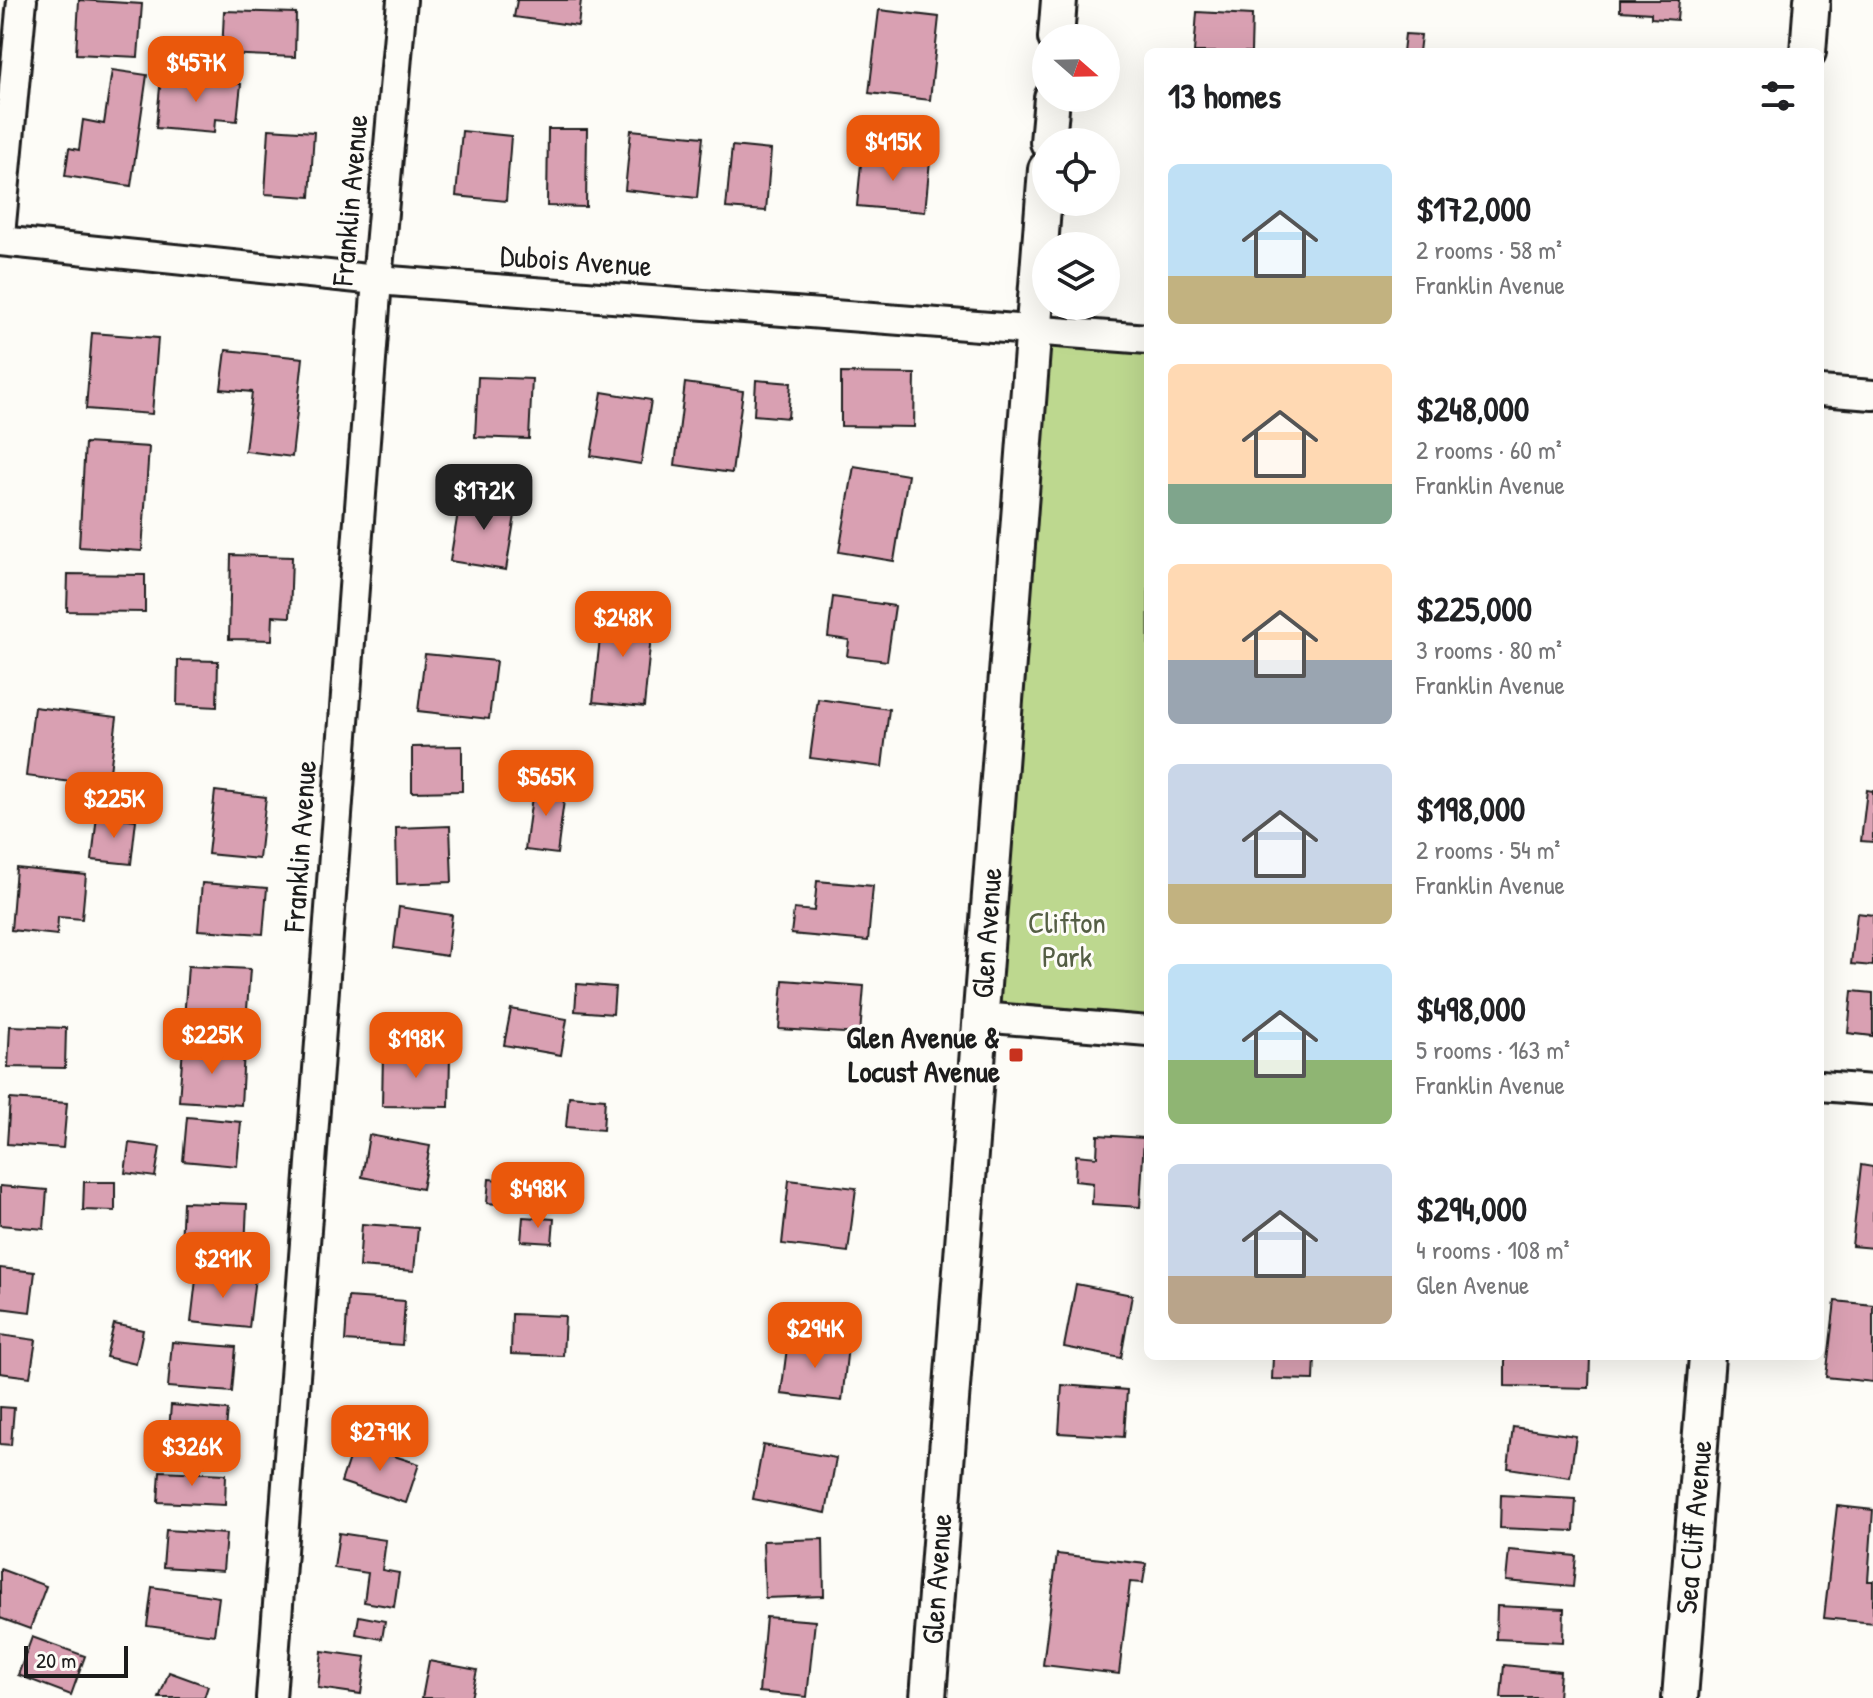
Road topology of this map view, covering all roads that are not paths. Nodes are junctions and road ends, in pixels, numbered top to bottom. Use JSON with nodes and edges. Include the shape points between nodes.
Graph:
{"nodes":[{"id":1,"x":22,"y":0,"type":"edge"},
{"id":2,"x":402,"y":0,"type":"edge"},
{"id":3,"x":1059,"y":0,"type":"edge"},
{"id":4,"x":1812,"y":0,"type":"edge"},
{"id":5,"x":1057,"y":24,"type":"edge"},
{"id":6,"x":1808,"y":48,"type":"edge"},
{"id":7,"x":1042,"y":216,"type":"edge"},
{"id":8,"x":0,"y":235,"type":"edge"},
{"id":9,"x":0,"y":241,"type":"edge"},
{"id":10,"x":377,"y":280,"type":"junction"},
{"id":11,"x":1033,"y":330,"type":"junction"},
{"id":12,"x":1144,"y":339,"type":"edge"},
{"id":13,"x":1824,"y":391,"type":"edge"},
{"id":14,"x":1873,"y":395,"type":"edge"},
{"id":15,"x":981,"y":1017,"type":"junction"},
{"id":16,"x":1144,"y":1031,"type":"edge"},
{"id":17,"x":1824,"y":1086,"type":"edge"},
{"id":18,"x":1873,"y":1090,"type":"edge"},
{"id":19,"x":1707,"y":1360,"type":"edge"},
{"id":20,"x":271,"y":1698,"type":"edge"},
{"id":21,"x":928,"y":1698,"type":"edge"},
{"id":22,"x":1680,"y":1698,"type":"edge"}],
"edges":[{"from":1,"to":8,"type":"street"},
{"from":2,"to":10,"type":"street","name":"Franklin Avenue"},
{"from":3,"to":5,"type":"street"},
{"from":4,"to":6,"type":"street"},
{"from":7,"to":11,"type":"street","name":"Glen Avenue"},
{"from":9,"to":10,"type":"street","name":"Dubois Avenue"},
{"from":10,"to":11,"type":"street","name":"Dubois Avenue"},
{"from":10,"to":20,"type":"street","name":"Franklin Avenue"},
{"from":11,"to":12,"type":"street","name":"Dubois Avenue"},
{"from":11,"to":15,"type":"street","name":"Glen Avenue"},
{"from":13,"to":14,"type":"street"},
{"from":15,"to":16,"type":"street"},
{"from":15,"to":21,"type":"street","name":"Glen Avenue"},
{"from":17,"to":18,"type":"street"},
{"from":19,"to":22,"type":"street","name":"Sea Cliff Avenue"}]}
